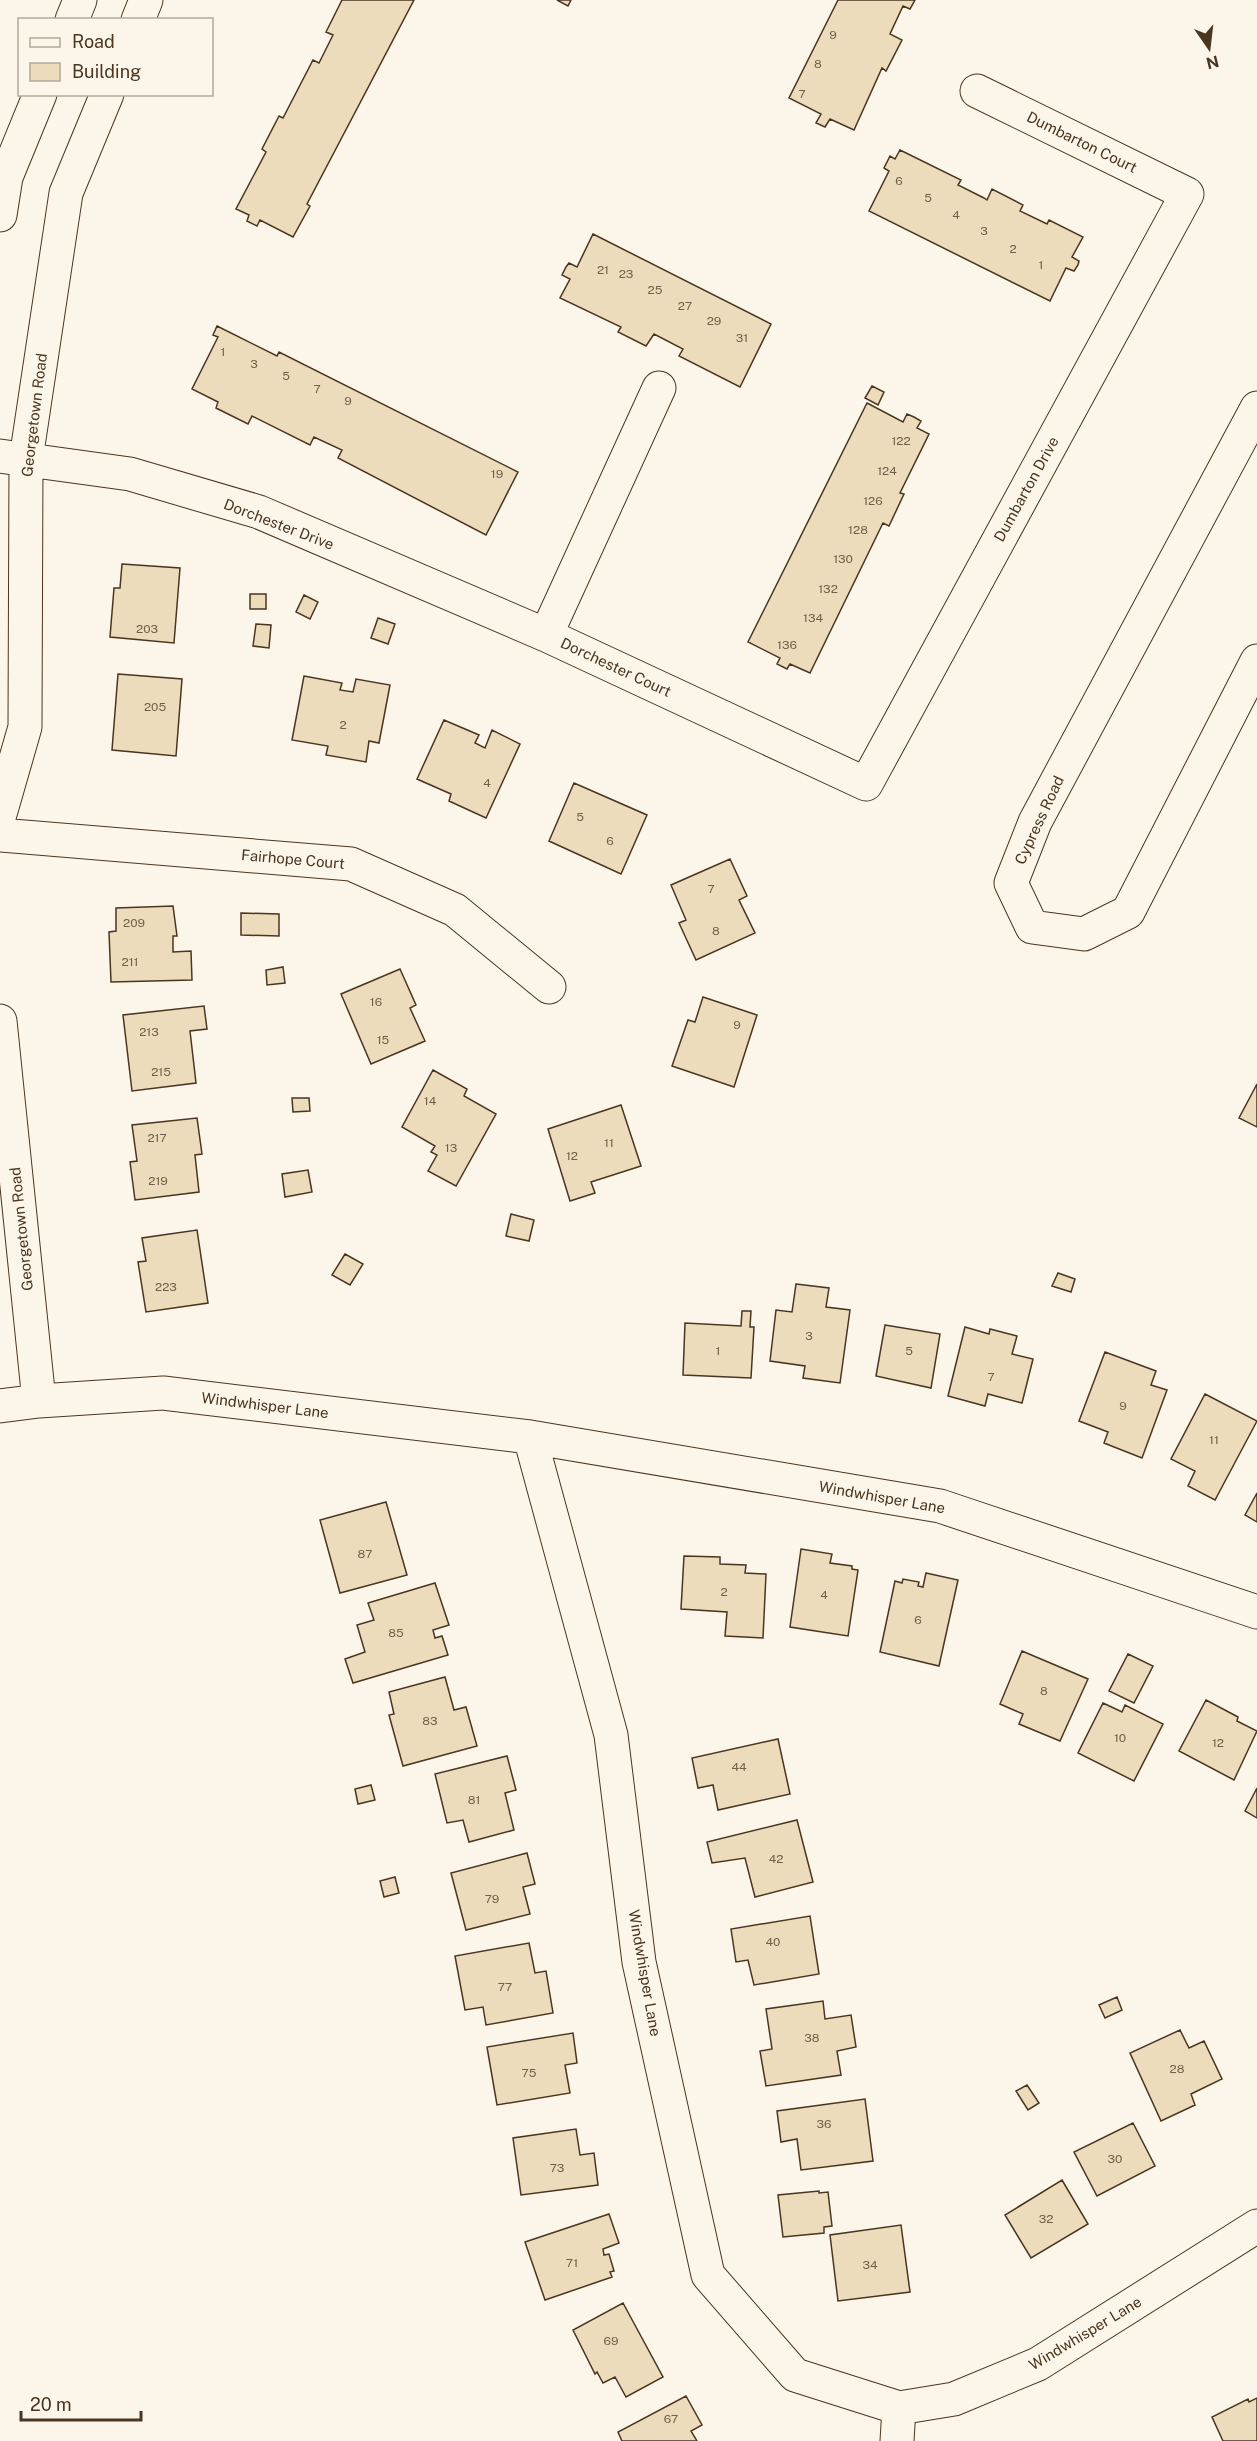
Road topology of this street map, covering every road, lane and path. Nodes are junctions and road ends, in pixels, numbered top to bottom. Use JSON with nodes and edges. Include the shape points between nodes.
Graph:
{"nodes":[{"id":1,"x":80,"y":0,"type":"edge"},
{"id":2,"x":146,"y":0,"type":"edge"},
{"id":3,"x":73,"y":18,"type":"edge"},
{"id":4,"x":139,"y":18,"type":"edge"},
{"id":5,"x":977,"y":91,"type":"dead end"},
{"id":6,"x":39,"y":96,"type":"edge"},
{"id":7,"x":106,"y":96,"type":"edge"},
{"id":8,"x":1187,"y":194,"type":"joint"},
{"id":9,"x":0,"y":215,"type":"edge"},
{"id":10,"x":659,"y":388,"type":"dead end"},
{"id":11,"x":1257,"y":408,"type":"edge"},
{"id":12,"x":13,"y":457,"type":"edge"},
{"id":13,"x":546,"y":635,"type":"junction"},
{"id":14,"x":1257,"y":661,"type":"edge"},
{"id":15,"x":866,"y":784,"type":"joint"},
{"id":16,"x":0,"y":814,"type":"edge"},
{"id":17,"x":0,"y":834,"type":"edge"},
{"id":18,"x":549,"y":987,"type":"dead end"},
{"id":19,"x":0,"y":1022,"type":"edge"},
{"id":20,"x":39,"y":1401,"type":"junction"},
{"id":21,"x":0,"y":1406,"type":"edge"},
{"id":22,"x":530,"y":1437,"type":"junction"},
{"id":23,"x":1257,"y":1612,"type":"edge"},
{"id":24,"x":1257,"y":2226,"type":"edge"},
{"id":25,"x":898,"y":2408,"type":"junction"},
{"id":26,"x":897,"y":2441,"type":"edge"}],
"edges":[{"from":1,"to":3,"type":"street"},
{"from":2,"to":4,"type":"street"},
{"from":5,"to":8,"type":"street","name":"Dumbarton Court"},
{"from":6,"to":9,"type":"street","via":[[6,177]]},
{"from":7,"to":12,"type":"street","name":"Georgetown Road","via":[[66,194]]},
{"from":8,"to":15,"type":"street","name":"Dumbarton Drive"},
{"from":10,"to":13,"type":"street","name":"Dorchester Court"},
{"from":11,"to":14,"type":"street","name":"Cypress Road","via":[[1035,822],[1011,883],[1032,927],[1084,934],[1128,912]]},
{"from":12,"to":13,"type":"street","name":"Dorchester Drive","via":[[130,474],[259,512]]},
{"from":12,"to":16,"type":"street","name":"Georgetown Road","via":[[25,727]]},
{"from":13,"to":15,"type":"street","name":"Dorchester Court"},
{"from":17,"to":18,"type":"street","name":"Fairhope Court","via":[[351,864],[455,910]]},
{"from":19,"to":20,"type":"street","name":"Georgetown Road"},
{"from":20,"to":21,"type":"street","name":"Windwhisper Lane"},
{"from":20,"to":22,"type":"street","name":"Windwhisper Lane","via":[[164,1392]]},
{"from":22,"to":23,"type":"street","name":"Windwhisper Lane","via":[[940,1506]]},
{"from":22,"to":25,"type":"street","name":"Windwhisper Lane","via":[[611,1735],[639,1962],[708,2275],[795,2374]]},
{"from":24,"to":25,"type":"street","name":"Windwhisper Lane","via":[[1038,2364],[954,2399]]},
{"from":25,"to":26,"type":"street"}]}
